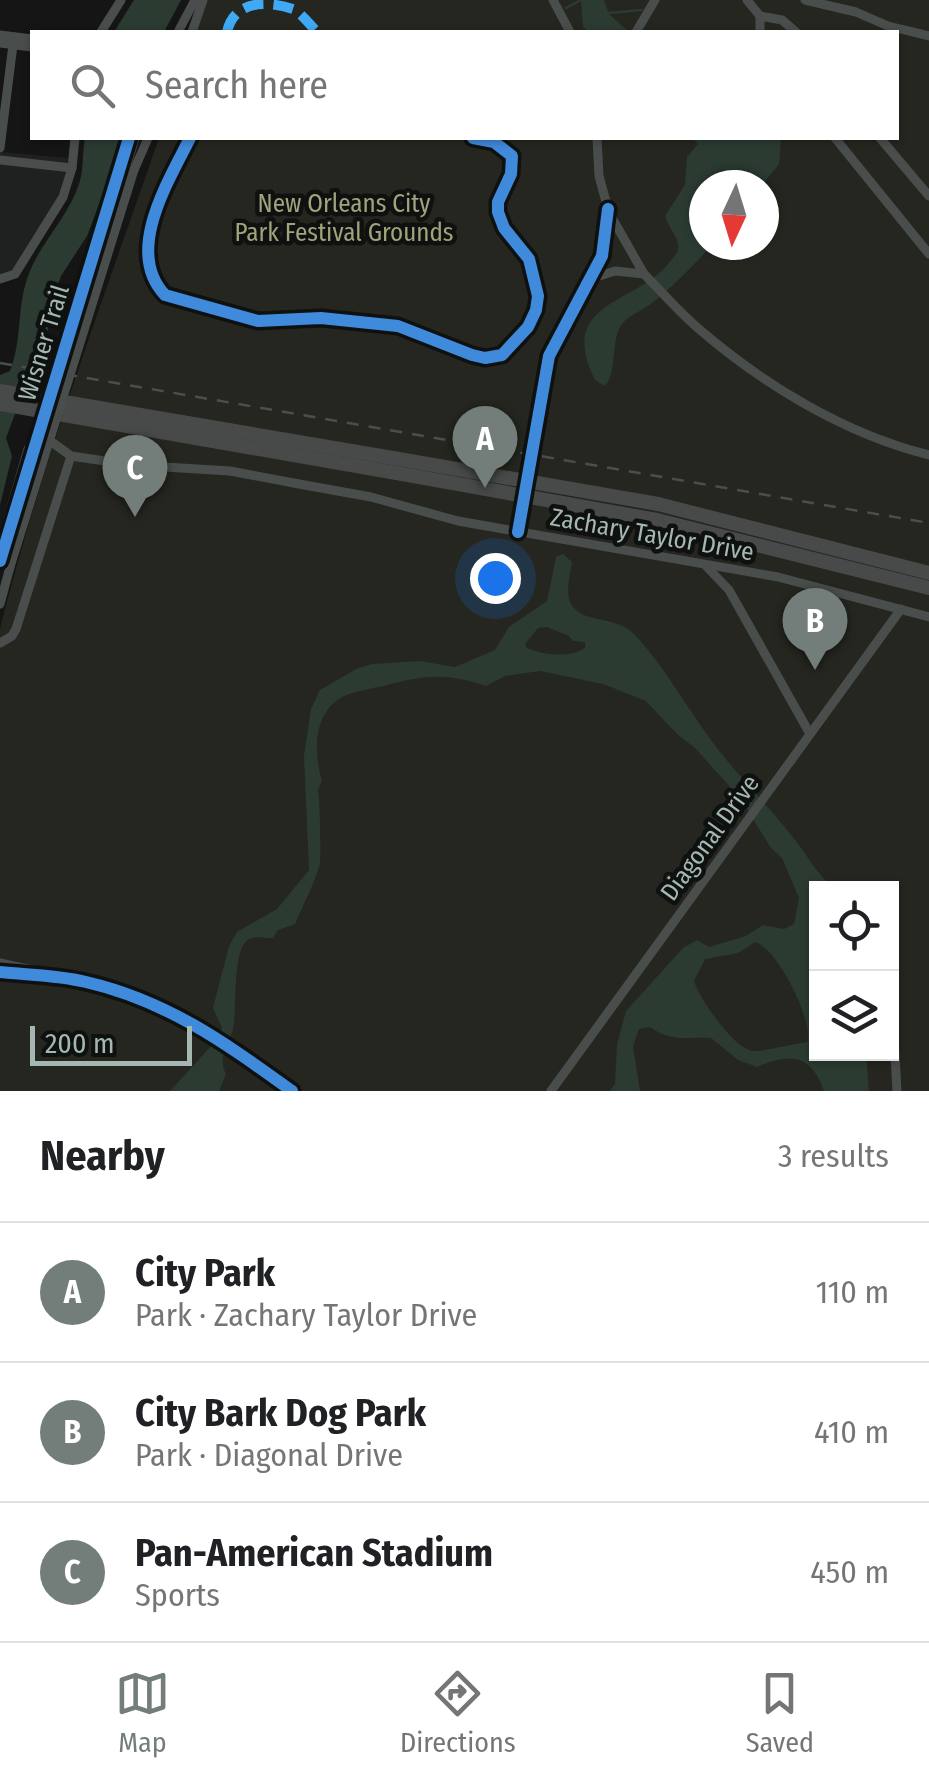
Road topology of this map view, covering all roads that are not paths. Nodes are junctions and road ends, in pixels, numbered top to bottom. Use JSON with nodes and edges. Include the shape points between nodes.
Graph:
{"nodes":[{"id":1,"x":121,"y":0,"type":"edge"},
{"id":2,"x":195,"y":0,"type":"edge"},
{"id":3,"x":203,"y":0,"type":"edge"},
{"id":4,"x":544,"y":0,"type":"edge"},
{"id":5,"x":655,"y":0,"type":"edge"},
{"id":6,"x":747,"y":0,"type":"edge"},
{"id":7,"x":804,"y":0,"type":"edge"},
{"id":8,"x":554,"y":2,"type":"edge"},
{"id":9,"x":760,"y":16,"type":"junction"},
{"id":10,"x":102,"y":30,"type":"edge"},
{"id":11,"x":179,"y":30,"type":"edge"},
{"id":12,"x":193,"y":30,"type":"edge"},
{"id":13,"x":569,"y":30,"type":"edge"},
{"id":14,"x":637,"y":30,"type":"edge"},
{"id":15,"x":760,"y":30,"type":"edge"},
{"id":16,"x":794,"y":30,"type":"edge"},
{"id":17,"x":0,"y":35,"type":"edge"},
{"id":18,"x":929,"y":36,"type":"edge"},
{"id":19,"x":30,"y":40,"type":"edge"},
{"id":20,"x":13,"y":41,"type":"junction"},
{"id":21,"x":0,"y":43,"type":"edge"},
{"id":22,"x":30,"y":46,"type":"edge"},
{"id":23,"x":2,"y":117,"type":"edge"},
{"id":24,"x":74,"y":140,"type":"edge"},
{"id":25,"x":135,"y":140,"type":"edge"},
{"id":26,"x":147,"y":140,"type":"edge"},
{"id":27,"x":598,"y":140,"type":"edge"},
{"id":28,"x":837,"y":140,"type":"edge"},
{"id":29,"x":882,"y":140,"type":"edge"},
{"id":30,"x":0,"y":148,"type":"edge"},
{"id":31,"x":0,"y":160,"type":"edge"},
{"id":32,"x":72,"y":168,"type":"junction"},
{"id":33,"x":130,"y":169,"type":"junction"},
{"id":34,"x":929,"y":196,"type":"edge"},
{"id":35,"x":608,"y":209,"type":"junction"},
{"id":36,"x":929,"y":254,"type":"edge"},
{"id":37,"x":646,"y":276,"type":"junction"},
{"id":38,"x":593,"y":278,"type":"junction"},
{"id":39,"x":3,"y":279,"type":"edge"},
{"id":40,"x":0,"y":390,"type":"edge"},
{"id":41,"x":30,"y":402,"type":"junction"},
{"id":42,"x":0,"y":404,"type":"edge"},
{"id":43,"x":929,"y":455,"type":"edge"},
{"id":44,"x":70,"y":456,"type":"junction"},
{"id":45,"x":657,"y":512,"type":"junction"},
{"id":46,"x":518,"y":532,"type":"junction"},
{"id":47,"x":0,"y":546,"type":"edge"},
{"id":48,"x":8,"y":564,"type":"junction"},
{"id":49,"x":706,"y":566,"type":"junction"},
{"id":50,"x":741,"y":570,"type":"junction"},
{"id":51,"x":929,"y":573,"type":"edge"},
{"id":52,"x":0,"y":580,"type":"edge"},
{"id":53,"x":929,"y":588,"type":"edge"},
{"id":54,"x":728,"y":590,"type":"junction"},
{"id":55,"x":0,"y":604,"type":"edge"},
{"id":56,"x":901,"y":609,"type":"junction"},
{"id":57,"x":929,"y":617,"type":"edge"},
{"id":58,"x":2,"y":640,"type":"edge"},
{"id":59,"x":810,"y":734,"type":"junction"},
{"id":60,"x":0,"y":962,"type":"edge"},
{"id":61,"x":0,"y":972,"type":"edge"},
{"id":62,"x":53,"y":977,"type":"junction"},
{"id":63,"x":895,"y":1061,"type":"edge"},
{"id":64,"x":292,"y":1091,"type":"edge"},
{"id":65,"x":552,"y":1091,"type":"edge"},
{"id":66,"x":896,"y":1091,"type":"edge"}],
"edges":[{"from":1,"to":10,"type":"street"},
{"from":2,"to":11,"type":"street"},
{"from":3,"to":12,"type":"street"},
{"from":4,"to":8,"type":"street"},
{"from":5,"to":14,"type":"street"},
{"from":6,"to":9,"type":"street"},
{"from":7,"to":18,"type":"street"},
{"from":8,"to":13,"type":"street"},
{"from":9,"to":15,"type":"street"},
{"from":9,"to":16,"type":"street"},
{"from":17,"to":20,"type":"street"},
{"from":19,"to":20,"type":"street"},
{"from":20,"to":21,"type":"street"},
{"from":20,"to":22,"type":"street"},
{"from":20,"to":23,"type":"street"},
{"from":23,"to":30,"type":"street"},
{"from":24,"to":32,"type":"street"},
{"from":25,"to":33,"type":"street"},
{"from":26,"to":33,"type":"street"},
{"from":27,"to":35,"type":"street"},
{"from":28,"to":36,"type":"street"},
{"from":29,"to":34,"type":"street"},
{"from":31,"to":32,"type":"street"},
{"from":32,"to":39,"type":"street","via":[[63,197],[15,274]]},
{"from":33,"to":48,"type":"street","bridge":true},
{"from":35,"to":37,"type":"street"},
{"from":35,"to":38,"type":"street","via":[[606,246]]},
{"from":37,"to":38,"type":"street","via":[[615,271]]},
{"from":37,"to":43,"type":"street","via":[[727,351],[792,396],[844,424]]},
{"from":38,"to":46,"type":"street","via":[[549,356]]},
{"from":40,"to":41,"type":"highway"},
{"from":41,"to":42,"type":"highway"},
{"from":41,"to":45,"type":"highway","bridge":true},
{"from":44,"to":46,"type":"street","name":"Zachary Taylor Drive","via":[[230,471]]},
{"from":44,"to":47,"type":"street","name":"Zachary Taylor Drive","via":[[49,440],[28,449]]},
{"from":44,"to":58,"type":"street","via":[[16,629]]},
{"from":45,"to":51,"type":"highway"},
{"from":45,"to":53,"type":"highway"},
{"from":46,"to":49,"type":"street","name":"Zachary Taylor Drive"},
{"from":48,"to":52,"type":"street"},
{"from":48,"to":55,"type":"street"},
{"from":49,"to":50,"type":"street","name":"Zachary Taylor Drive"},
{"from":49,"to":54,"type":"street"},
{"from":50,"to":54,"type":"street"},
{"from":50,"to":56,"type":"street","name":"Zachary Taylor Drive"},
{"from":54,"to":59,"type":"street"},
{"from":56,"to":57,"type":"street","name":"Zachary Taylor Drive"},
{"from":56,"to":59,"type":"street","name":"Diagonal Drive"},
{"from":59,"to":65,"type":"street","name":"Diagonal Drive"},
{"from":60,"to":62,"type":"street"},
{"from":61,"to":62,"type":"street"},
{"from":62,"to":64,"type":"street","via":[[148,1001],[209,1031]]},
{"from":63,"to":66,"type":"street"}]}
